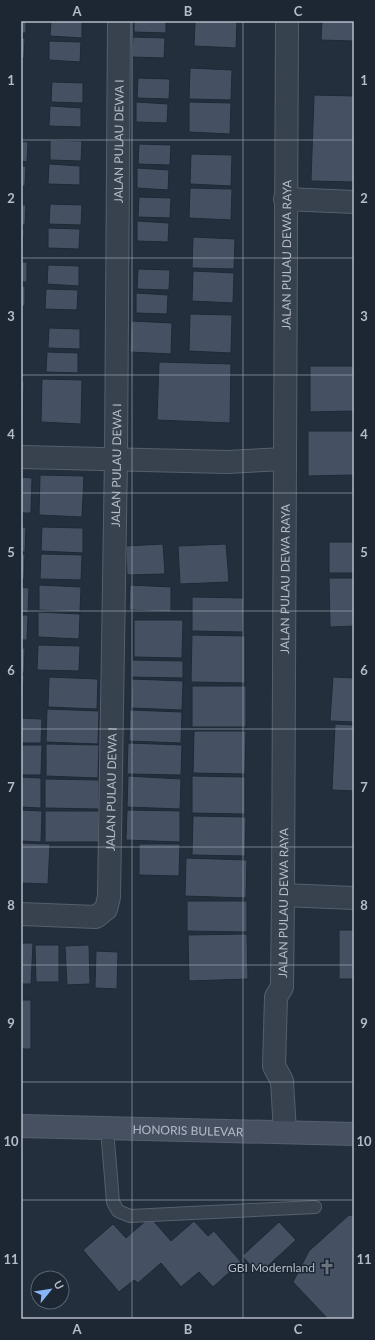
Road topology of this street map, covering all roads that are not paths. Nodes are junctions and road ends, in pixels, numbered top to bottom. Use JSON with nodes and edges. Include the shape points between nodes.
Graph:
{"nodes":[{"id":1,"x":119,"y":21,"type":"edge"},
{"id":2,"x":287,"y":21,"type":"edge"},
{"id":3,"x":286,"y":199,"type":"junction"},
{"id":4,"x":354,"y":202,"type":"edge"},
{"id":5,"x":21,"y":457,"type":"edge"},
{"id":6,"x":116,"y":458,"type":"junction"},
{"id":7,"x":284,"y":459,"type":"junction"},
{"id":8,"x":283,"y":895,"type":"junction"},
{"id":9,"x":354,"y":898,"type":"edge"},
{"id":10,"x":21,"y":914,"type":"edge"},
{"id":11,"x":21,"y":1126,"type":"edge"},
{"id":12,"x":107,"y":1129,"type":"junction"},
{"id":13,"x":285,"y":1132,"type":"junction"},
{"id":14,"x":354,"y":1134,"type":"edge"},
{"id":15,"x":315,"y":1206,"type":"dead end"}],
"edges":[{"from":1,"to":6,"type":"street","name":"JALAN PULAU DEWA I"},
{"from":2,"to":3,"type":"street","name":"JALAN PULAU DEWA RAYA"},
{"from":3,"to":4,"type":"street"},
{"from":3,"to":7,"type":"street","name":"JALAN PULAU DEWA RAYA"},
{"from":5,"to":6,"type":"street"},
{"from":6,"to":7,"type":"street","via":[[228,462]]},
{"from":6,"to":10,"type":"street","name":"JALAN PULAU DEWA I","via":[[109,897],[106,909],[96,917]]},
{"from":7,"to":8,"type":"street","name":"JALAN PULAU DEWA RAYA"},
{"from":8,"to":9,"type":"street"},
{"from":8,"to":13,"type":"street","name":"JALAN PULAU DEWA RAYA","via":[[282,987],[276,997],[274,1066],[282,1081]]},
{"from":11,"to":12,"type":"street","name":"HONORIS BULEVAR"},
{"from":12,"to":13,"type":"street","name":"HONORIS BULEVAR"},
{"from":12,"to":15,"type":"lane","via":[[113,1202],[118,1211],[124,1214],[130,1216]]},
{"from":13,"to":14,"type":"street","name":"HONORIS BULEVAR"}]}
